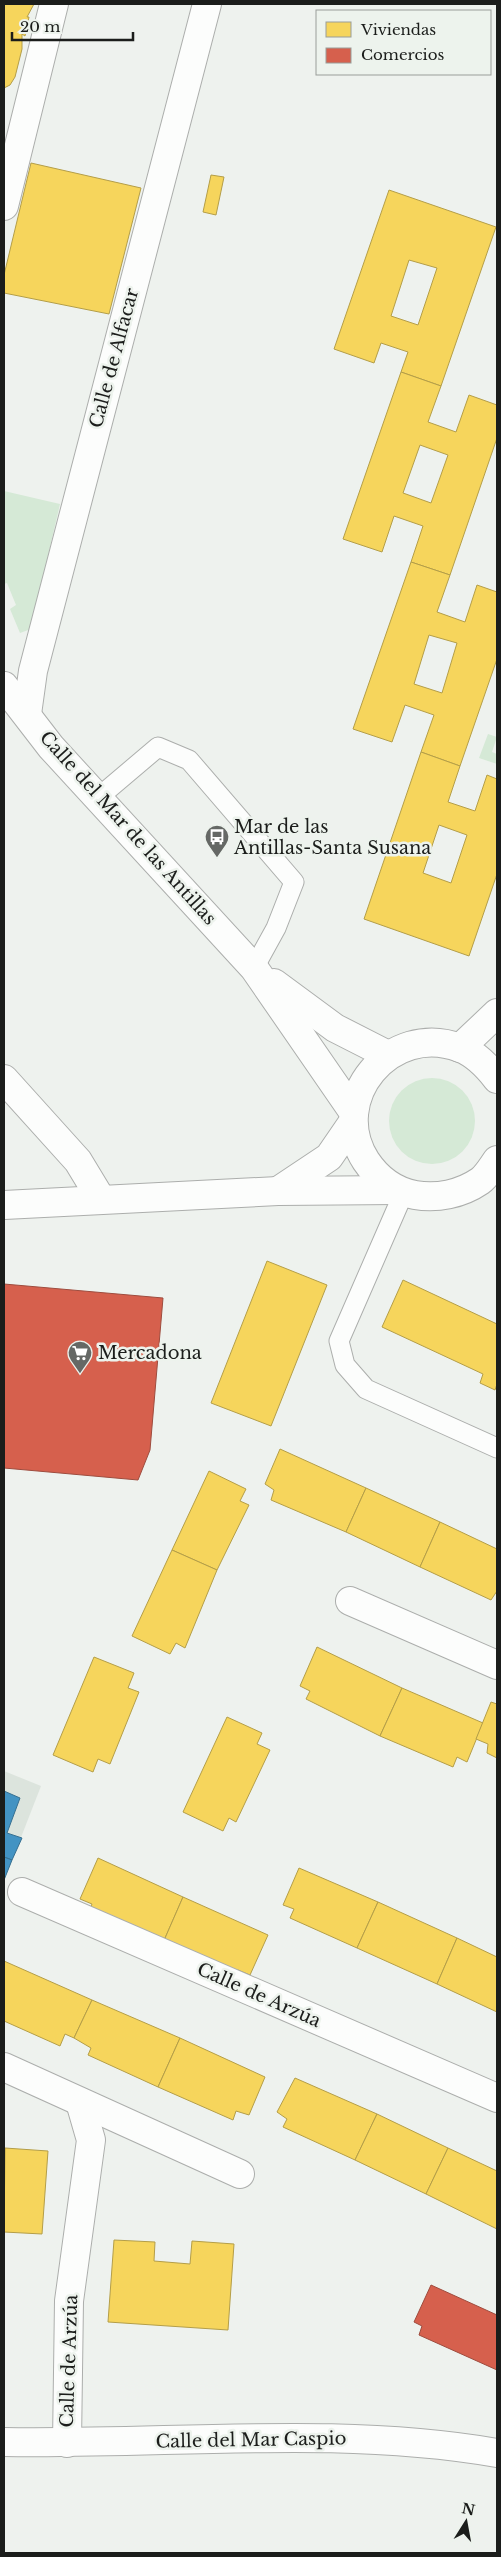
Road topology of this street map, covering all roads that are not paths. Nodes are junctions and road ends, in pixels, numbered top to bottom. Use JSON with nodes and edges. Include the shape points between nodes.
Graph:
{"nodes":[{"id":1,"x":54,"y":4,"type":"edge"},
{"id":2,"x":207,"y":4,"type":"edge"},
{"id":3,"x":4,"y":206,"type":"edge"},
{"id":4,"x":4,"y":686,"type":"edge"},
{"id":5,"x":27,"y":714,"type":"junction"},
{"id":6,"x":99,"y":796,"type":"junction"},
{"id":7,"x":254,"y":968,"type":"junction"},
{"id":8,"x":497,"y":1013,"type":"edge"},
{"id":9,"x":460,"y":1048,"type":"junction"},
{"id":10,"x":388,"y":1055,"type":"junction"},
{"id":11,"x":4,"y":1079,"type":"edge"},
{"id":12,"x":497,"y":1079,"type":"edge"},
{"id":13,"x":353,"y":1118,"type":"junction"},
{"id":14,"x":492,"y":1176,"type":"edge"},
{"id":15,"x":278,"y":1191,"type":"junction"},
{"id":16,"x":400,"y":1191,"type":"junction"},
{"id":17,"x":101,"y":1199,"type":"junction"},
{"id":18,"x":4,"y":1205,"type":"edge"},
{"id":19,"x":497,"y":1448,"type":"edge"},
{"id":20,"x":350,"y":1601,"type":"dead end"},
{"id":21,"x":497,"y":1665,"type":"edge"},
{"id":22,"x":22,"y":1892,"type":"dead end"},
{"id":23,"x":4,"y":2067,"type":"edge"},
{"id":24,"x":497,"y":2098,"type":"edge"},
{"id":25,"x":80,"y":2102,"type":"junction"},
{"id":26,"x":240,"y":2174,"type":"dead end"},
{"id":27,"x":4,"y":2442,"type":"edge"},
{"id":28,"x":67,"y":2443,"type":"junction"},
{"id":29,"x":497,"y":2453,"type":"edge"}],
"edges":[{"from":1,"to":3,"type":"street"},
{"from":2,"to":5,"type":"street","name":"Calle de Alfacar","via":[[33,671]]},
{"from":4,"to":5,"type":"street","name":"Calle del Mar de las Antillas"},
{"from":5,"to":6,"type":"street","name":"Calle del Mar de las Antillas","via":[[51,747]]},
{"from":6,"to":7,"type":"street","name":"Calle del Mar de las Antillas"},
{"from":6,"to":7,"type":"lane","via":[[158,747],[189,760],[294,882],[276,928]]},
{"from":7,"to":10,"type":"street","name":"Calle del Mar de las Antillas","via":[[335,1028]]},
{"from":7,"to":13,"type":"street","name":"Calle del Mar de las Antillas"},
{"from":8,"to":9,"type":"street"},
{"from":9,"to":10,"type":"street","via":[[435,1042],[411,1045]]},
{"from":9,"to":12,"type":"street","via":[[482,1061]]},
{"from":10,"to":13,"type":"street","via":[[371,1071],[359,1090]]},
{"from":11,"to":17,"type":"street","via":[[78,1161]]},
{"from":13,"to":15,"type":"street","via":[[329,1157]]},
{"from":13,"to":16,"type":"street","via":[[359,1150],[374,1173]]},
{"from":14,"to":16,"type":"street","via":[[455,1193],[430,1198]]},
{"from":15,"to":16,"type":"street"},
{"from":15,"to":17,"type":"street"},
{"from":16,"to":19,"type":"lane","via":[[339,1341],[345,1365],[366,1389]]},
{"from":17,"to":18,"type":"street"},
{"from":20,"to":21,"type":"street"},
{"from":22,"to":24,"type":"street","name":"Calle de Arzúa"},
{"from":23,"to":25,"type":"street"},
{"from":25,"to":26,"type":"street"},
{"from":25,"to":28,"type":"street","name":"Calle de Arzúa","via":[[91,2140],[69,2300]]},
{"from":27,"to":28,"type":"street","name":"Calle del Mar Caspio"},
{"from":28,"to":29,"type":"street","name":"Calle del Mar Caspio","via":[[342,2438],[451,2445]]}]}
